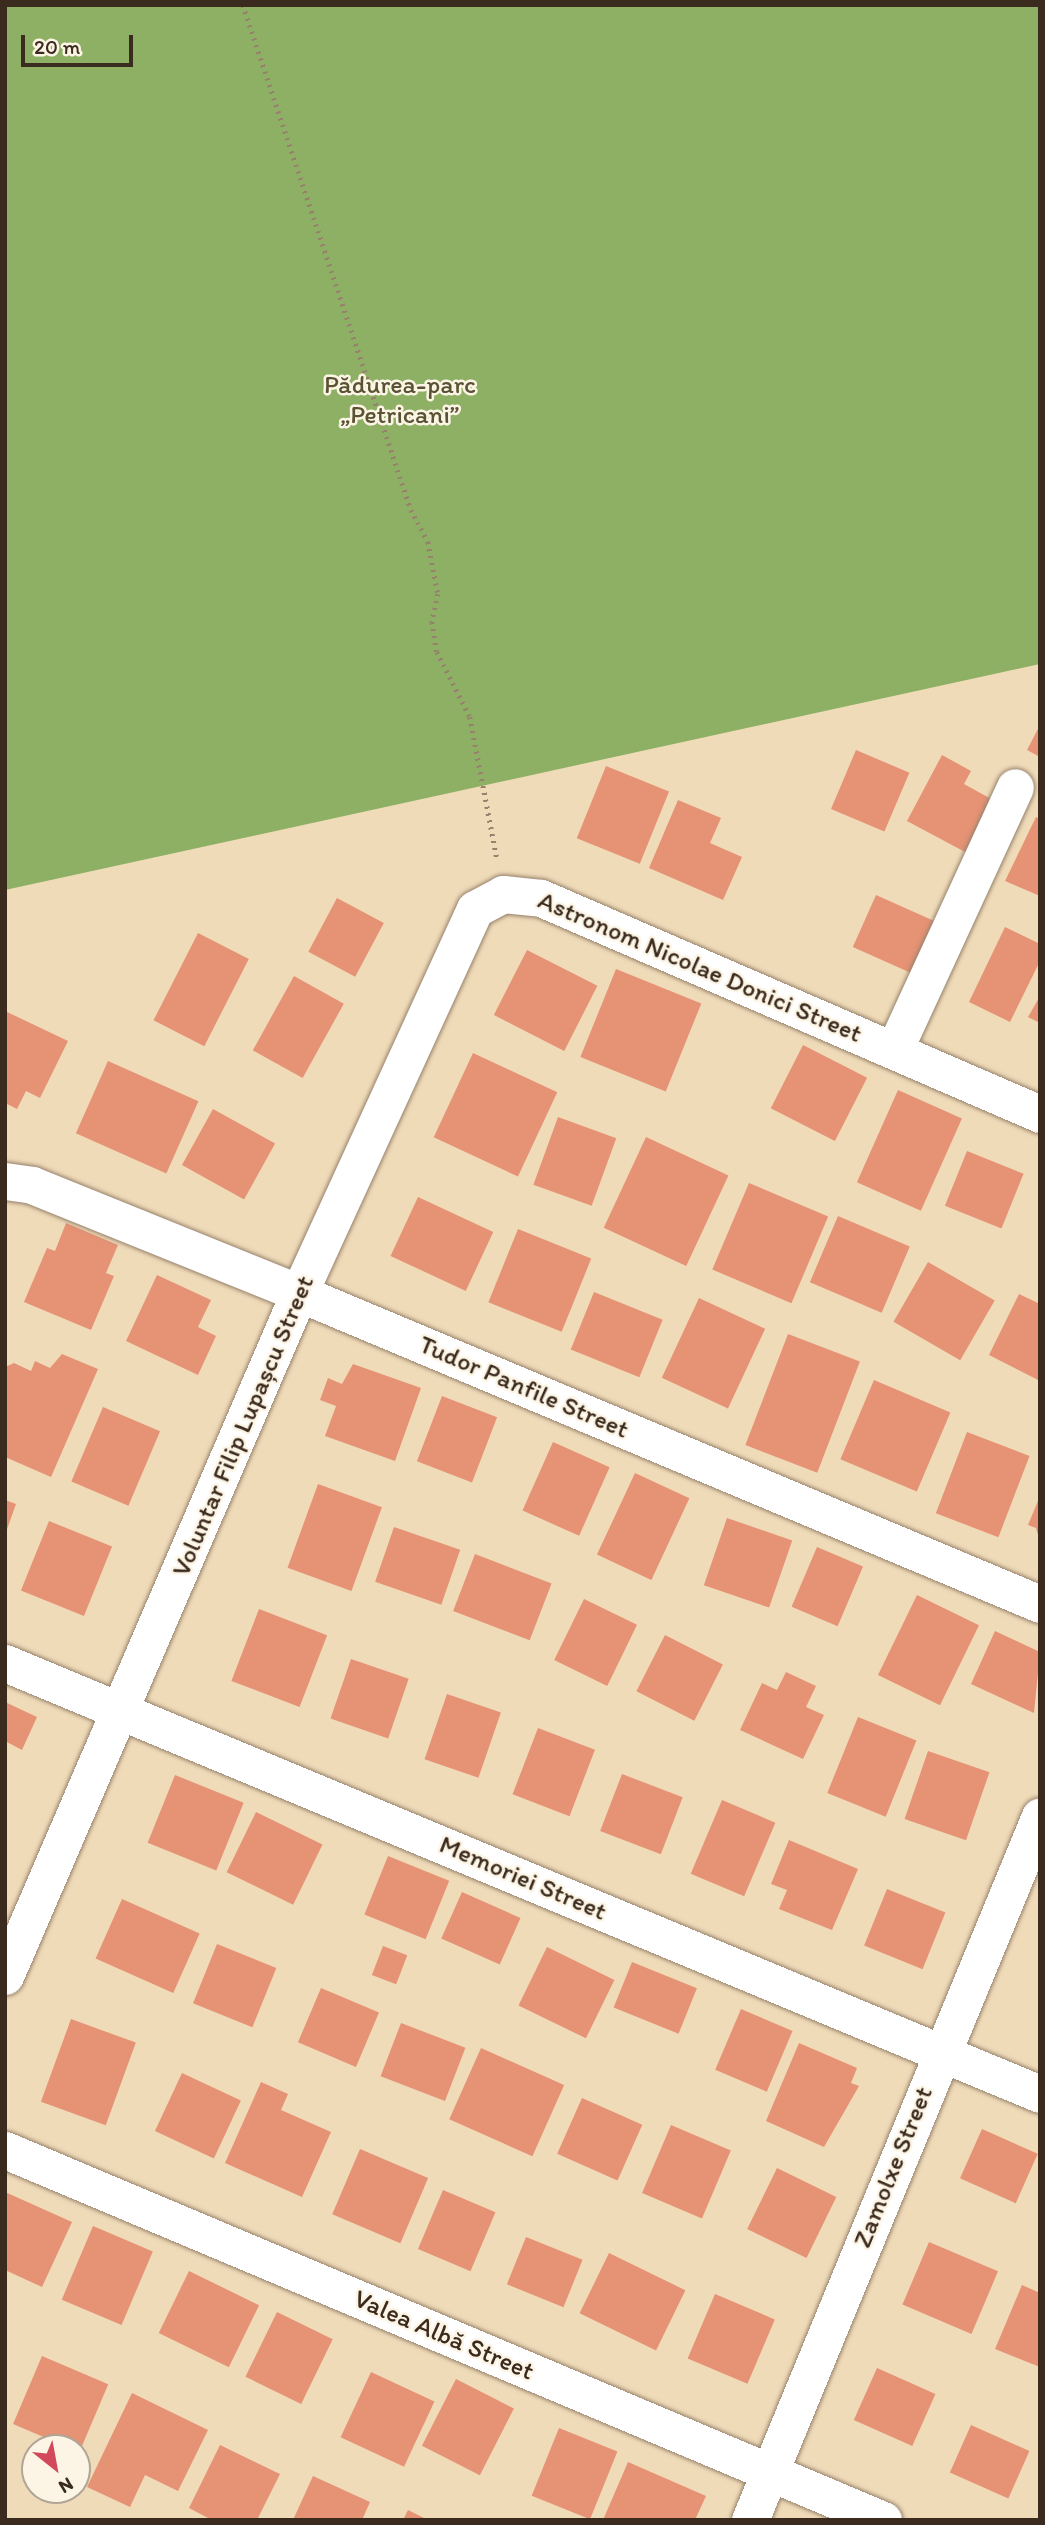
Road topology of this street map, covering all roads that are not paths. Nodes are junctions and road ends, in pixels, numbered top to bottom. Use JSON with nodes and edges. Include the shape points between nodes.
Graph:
{"nodes":[{"id":1,"x":1015,"y":787,"type":"dead end"},
{"id":2,"x":503,"y":894,"type":"joint"},
{"id":3,"x":895,"y":1048,"type":"junction"},
{"id":4,"x":1040,"y":1114,"type":"edge"},
{"id":5,"x":5,"y":1181,"type":"edge"},
{"id":6,"x":299,"y":1293,"type":"junction"},
{"id":7,"x":1040,"y":1604,"type":"edge"},
{"id":8,"x":5,"y":1662,"type":"edge"},
{"id":9,"x":122,"y":1708,"type":"junction"},
{"id":10,"x":1040,"y":1816,"type":"edge"},
{"id":11,"x":5,"y":1976,"type":"edge"},
{"id":12,"x":940,"y":2052,"type":"junction"},
{"id":13,"x":1040,"y":2094,"type":"edge"},
{"id":14,"x":5,"y":2150,"type":"edge"},
{"id":15,"x":770,"y":2472,"type":"junction"},
{"id":16,"x":750,"y":2520,"type":"edge"},
{"id":17,"x":883,"y":2520,"type":"edge"}],
"edges":[{"from":1,"to":3,"type":"street","name":"Astronom Nicolae Donici Street"},
{"from":2,"to":3,"type":"street","name":"Astronom Nicolae Donici Street","via":[[541,898]]},
{"from":2,"to":6,"type":"street","name":"Voluntar Filip Lupașcu Street","via":[[475,909],[461,929]]},
{"from":3,"to":4,"type":"street","name":"Astronom Nicolae Donici Street"},
{"from":5,"to":6,"type":"street","name":"Tudor Panfile Street","via":[[32,1185]]},
{"from":6,"to":7,"type":"street","name":"Tudor Panfile Street"},
{"from":6,"to":9,"type":"street","name":"Voluntar Filip Lupașcu Street"},
{"from":8,"to":9,"type":"street","name":"Memoriei Street"},
{"from":9,"to":11,"type":"street","name":"Voluntar Filip Lupașcu Street"},
{"from":9,"to":12,"type":"street","name":"Memoriei Street"},
{"from":10,"to":12,"type":"street","name":"Zamolxe Street"},
{"from":12,"to":13,"type":"street","name":"Memoriei Street"},
{"from":12,"to":15,"type":"street","name":"Zamolxe Street"},
{"from":14,"to":15,"type":"street","name":"Valea Albă Street"},
{"from":15,"to":16,"type":"street","name":"Zamolxe Street"},
{"from":15,"to":17,"type":"street","name":"Valea Albă Street"}]}
